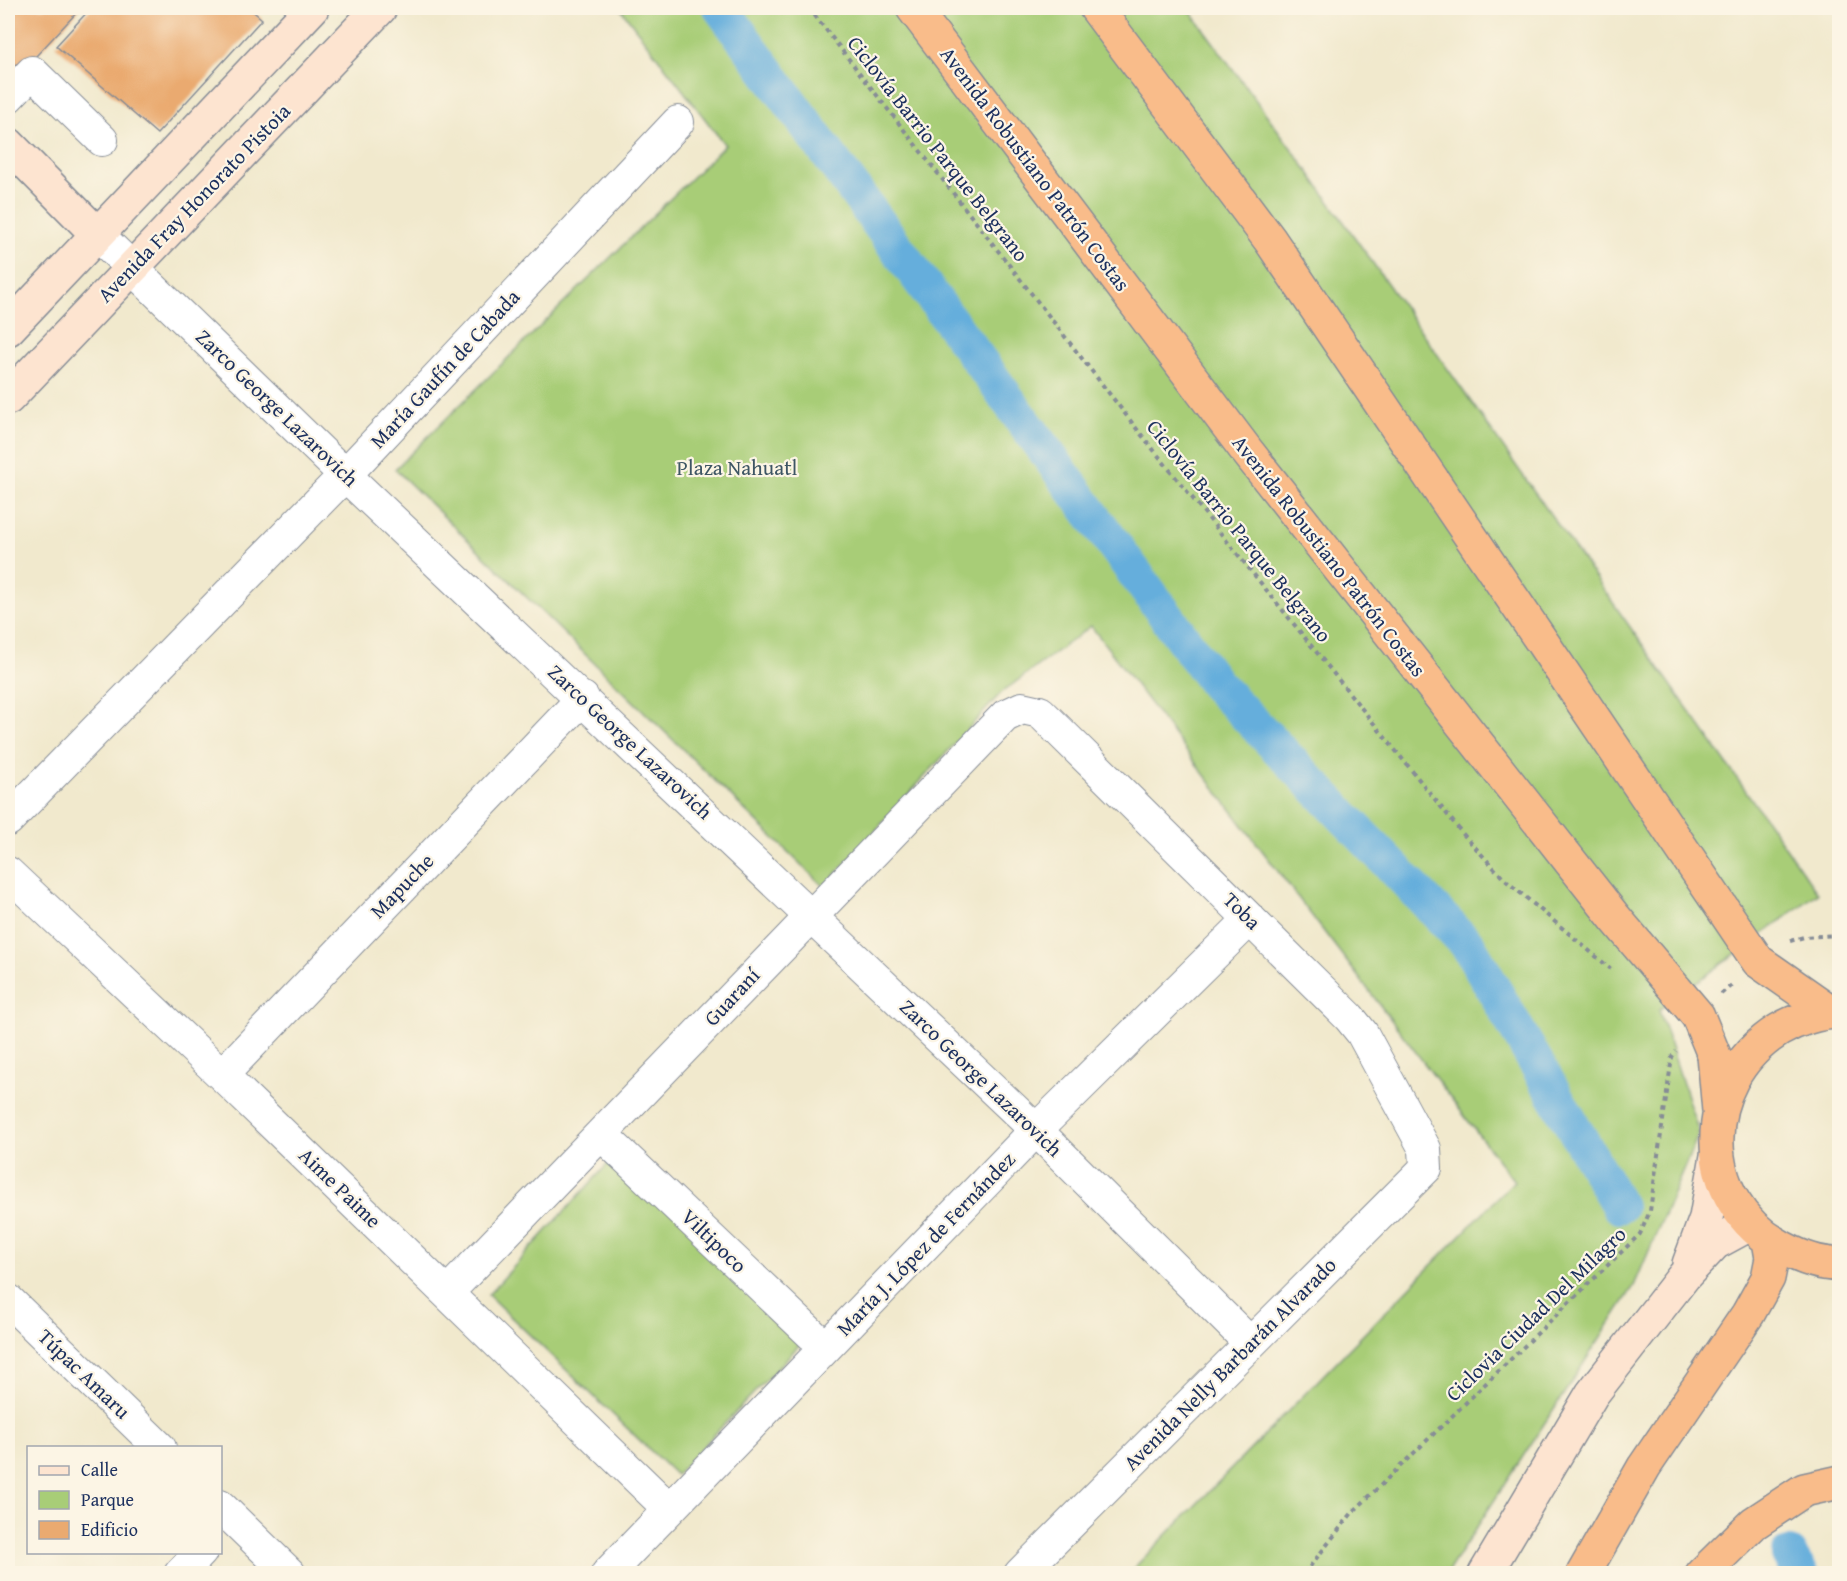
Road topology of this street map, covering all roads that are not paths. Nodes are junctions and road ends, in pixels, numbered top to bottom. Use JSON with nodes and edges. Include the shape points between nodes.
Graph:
{"nodes":[{"id":1,"x":312,"y":8,"type":"edge"},
{"id":2,"x":380,"y":8,"type":"edge"},
{"id":3,"x":913,"y":8,"type":"edge"},
{"id":4,"x":1096,"y":8,"type":"edge"},
{"id":5,"x":8,"y":97,"type":"edge"},
{"id":6,"x":678,"y":122,"type":"dead end"},
{"id":7,"x":102,"y":140,"type":"dead end"},
{"id":8,"x":8,"y":144,"type":"edge"},
{"id":9,"x":97,"y":234,"type":"junction"},
{"id":10,"x":133,"y":268,"type":"junction"},
{"id":11,"x":8,"y":328,"type":"edge"},
{"id":12,"x":8,"y":398,"type":"edge"},
{"id":13,"x":345,"y":475,"type":"junction"},
{"id":14,"x":583,"y":698,"type":"junction"},
{"id":15,"x":1022,"y":708,"type":"joint"},
{"id":16,"x":8,"y":820,"type":"edge"},
{"id":17,"x":8,"y":873,"type":"edge"},
{"id":18,"x":811,"y":914,"type":"junction"},
{"id":19,"x":1250,"y":919,"type":"junction"},
{"id":20,"x":1835,"y":1012,"type":"edge"},
{"id":21,"x":222,"y":1075,"type":"junction"},
{"id":22,"x":1719,"y":1111,"type":"junction"},
{"id":23,"x":1036,"y":1130,"type":"junction"},
{"id":24,"x":602,"y":1135,"type":"junction"},
{"id":25,"x":1425,"y":1149,"type":"joint"},
{"id":26,"x":1717,"y":1156,"type":"junction"},
{"id":27,"x":1760,"y":1232,"type":"junction"},
{"id":28,"x":1839,"y":1264,"type":"edge"},
{"id":29,"x":1684,"y":1276,"type":"junction"},
{"id":30,"x":448,"y":1292,"type":"junction"},
{"id":31,"x":8,"y":1300,"type":"edge"},
{"id":32,"x":1250,"y":1343,"type":"junction"},
{"id":33,"x":825,"y":1347,"type":"junction"},
{"id":34,"x":158,"y":1446,"type":"edge"},
{"id":35,"x":1839,"y":1482,"type":"edge"},
{"id":36,"x":668,"y":1508,"type":"junction"},
{"id":37,"x":225,"y":1519,"type":"edge"},
{"id":38,"x":199,"y":1554,"type":"edge"},
{"id":39,"x":180,"y":1574,"type":"edge"},
{"id":40,"x":290,"y":1574,"type":"edge"},
{"id":41,"x":607,"y":1574,"type":"edge"},
{"id":42,"x":1020,"y":1574,"type":"edge"},
{"id":43,"x":1485,"y":1574,"type":"edge"},
{"id":44,"x":1582,"y":1574,"type":"edge"},
{"id":45,"x":1702,"y":1574,"type":"edge"}],
"edges":[{"from":1,"to":9,"type":"street"},
{"from":2,"to":10,"type":"street","name":"Avenida Fray Honorato Pistoia"},
{"from":3,"to":22,"type":"highway","name":"Avenida Robustiano Patrón Costas","via":[[1253,460],[1615,918],[1698,1016],[1714,1055]]},
{"from":4,"to":20,"type":"highway","via":[[1270,240],[1758,962]]},
{"from":5,"to":7,"type":"street","via":[[32,72]]},
{"from":6,"to":13,"type":"street","name":"María Gaufín de Cabada"},
{"from":8,"to":9,"type":"street","name":"Zarco George Lazarovich"},
{"from":9,"to":10,"type":"street","name":"Zarco George Lazarovich"},
{"from":9,"to":11,"type":"street"},
{"from":10,"to":12,"type":"street","name":"Avenida Fray Honorato Pistoia"},
{"from":10,"to":13,"type":"street","name":"Zarco George Lazarovich"},
{"from":13,"to":14,"type":"street","name":"Zarco George Lazarovich"},
{"from":13,"to":16,"type":"street","name":"María Gaufín de Cabada"},
{"from":14,"to":18,"type":"street","name":"Zarco George Lazarovich"},
{"from":14,"to":21,"type":"street","name":"Mapuche"},
{"from":15,"to":18,"type":"street","name":"Guaraní","via":[[1005,716]]},
{"from":15,"to":19,"type":"street","name":"Toba","via":[[1040,712]]},
{"from":17,"to":21,"type":"street","name":"Aime Paime"},
{"from":18,"to":23,"type":"street","name":"Zarco George Lazarovich"},
{"from":18,"to":24,"type":"street","name":"Guaraní"},
{"from":19,"to":23,"type":"street","name":"María J. López de Fernández"},
{"from":19,"to":25,"type":"street","name":"Toba","via":[[1362,1033]]},
{"from":20,"to":22,"type":"highway","via":[[1792,1022],[1759,1043],[1733,1074]]},
{"from":21,"to":30,"type":"street","name":"Aime Paime"},
{"from":22,"to":26,"type":"highway"},
{"from":23,"to":32,"type":"street","name":"Zarco George Lazarovich"},
{"from":23,"to":33,"type":"street","name":"María J. López de Fernández"},
{"from":24,"to":30,"type":"street","name":"Guaraní"},
{"from":24,"to":33,"type":"street","name":"Viltipoco"},
{"from":25,"to":32,"type":"street","name":"Avenida Nelly Barbarán Alvarado","via":[[1426,1168],[1420,1176]]},
{"from":26,"to":27,"type":"highway","via":[[1728,1192]]},
{"from":26,"to":29,"type":"street","via":[[1706,1218]]},
{"from":27,"to":28,"type":"highway","via":[[1799,1257]]},
{"from":27,"to":29,"type":"street","via":[[1715,1243]]},
{"from":27,"to":44,"type":"highway","via":[[1772,1258],[1768,1278],[1748,1314],[1644,1467]]},
{"from":29,"to":43,"type":"street","via":[[1592,1394]]},
{"from":30,"to":36,"type":"street","name":"Aime Paime"},
{"from":31,"to":34,"type":"street","name":"Túpac Amaru"},
{"from":32,"to":42,"type":"street","name":"Avenida Nelly Barbarán Alvarado"},
{"from":33,"to":36,"type":"street","name":"María J. López de Fernández"},
{"from":35,"to":45,"type":"highway","via":[[1804,1490],[1754,1523]]},
{"from":36,"to":41,"type":"street","name":"María J. López de Fernández"},
{"from":37,"to":40,"type":"street"},
{"from":38,"to":39,"type":"street"}]}
